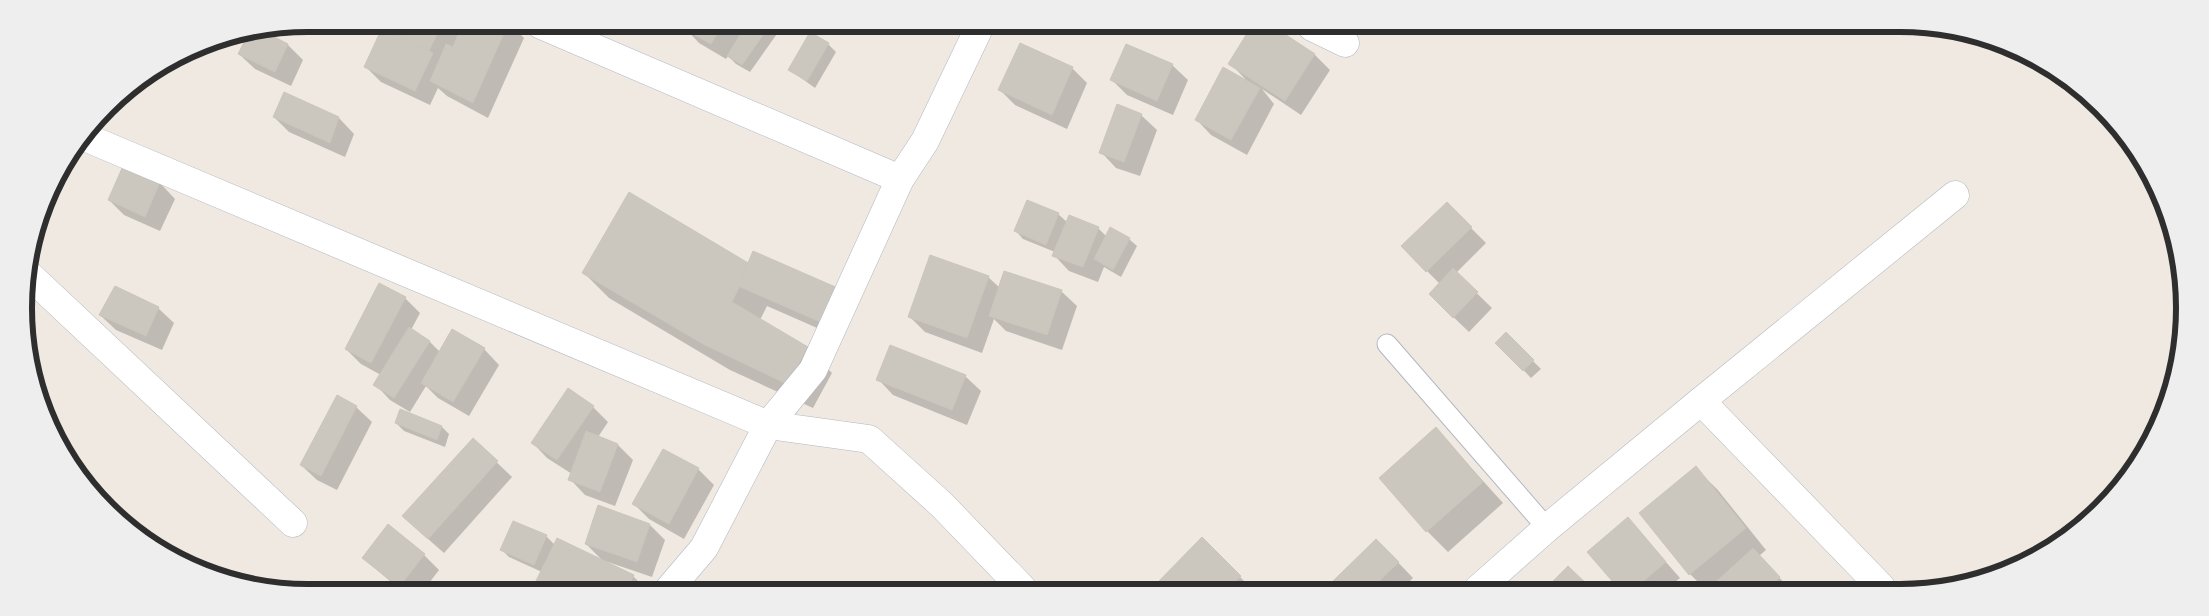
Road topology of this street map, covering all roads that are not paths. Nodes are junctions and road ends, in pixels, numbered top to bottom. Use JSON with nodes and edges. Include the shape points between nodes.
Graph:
{"nodes":[{"id":1,"x":562,"y":33,"type":"edge"},
{"id":2,"x":977,"y":33,"type":"edge"},
{"id":3,"x":1324,"y":33,"type":"edge"},
{"id":4,"x":1345,"y":43,"type":"dead end"},
{"id":5,"x":90,"y":139,"type":"edge"},
{"id":6,"x":900,"y":179,"type":"junction"},
{"id":7,"x":1955,"y":195,"type":"dead end"},
{"id":8,"x":34,"y":280,"type":"edge"},
{"id":9,"x":1387,"y":344,"type":"dead end"},
{"id":10,"x":1701,"y":401,"type":"junction"},
{"id":11,"x":768,"y":425,"type":"junction"},
{"id":12,"x":293,"y":523,"type":"dead end"},
{"id":13,"x":1547,"y":528,"type":"junction"},
{"id":14,"x":673,"y":584,"type":"edge"},
{"id":15,"x":1018,"y":584,"type":"edge"},
{"id":16,"x":1484,"y":584,"type":"edge"},
{"id":17,"x":1878,"y":584,"type":"edge"}],
"edges":[{"from":1,"to":6,"type":"street"},
{"from":2,"to":6,"type":"street","via":[[924,141]]},
{"from":3,"to":4,"type":"street"},
{"from":5,"to":11,"type":"street"},
{"from":6,"to":11,"type":"street","via":[[813,370]]},
{"from":7,"to":10,"type":"street"},
{"from":8,"to":12,"type":"street"},
{"from":9,"to":13,"type":"lane"},
{"from":10,"to":13,"type":"street"},
{"from":10,"to":17,"type":"street"},
{"from":11,"to":14,"type":"street","via":[[704,548]]},
{"from":11,"to":15,"type":"street","via":[[869,439],[942,506]]},
{"from":13,"to":16,"type":"street"}]}
